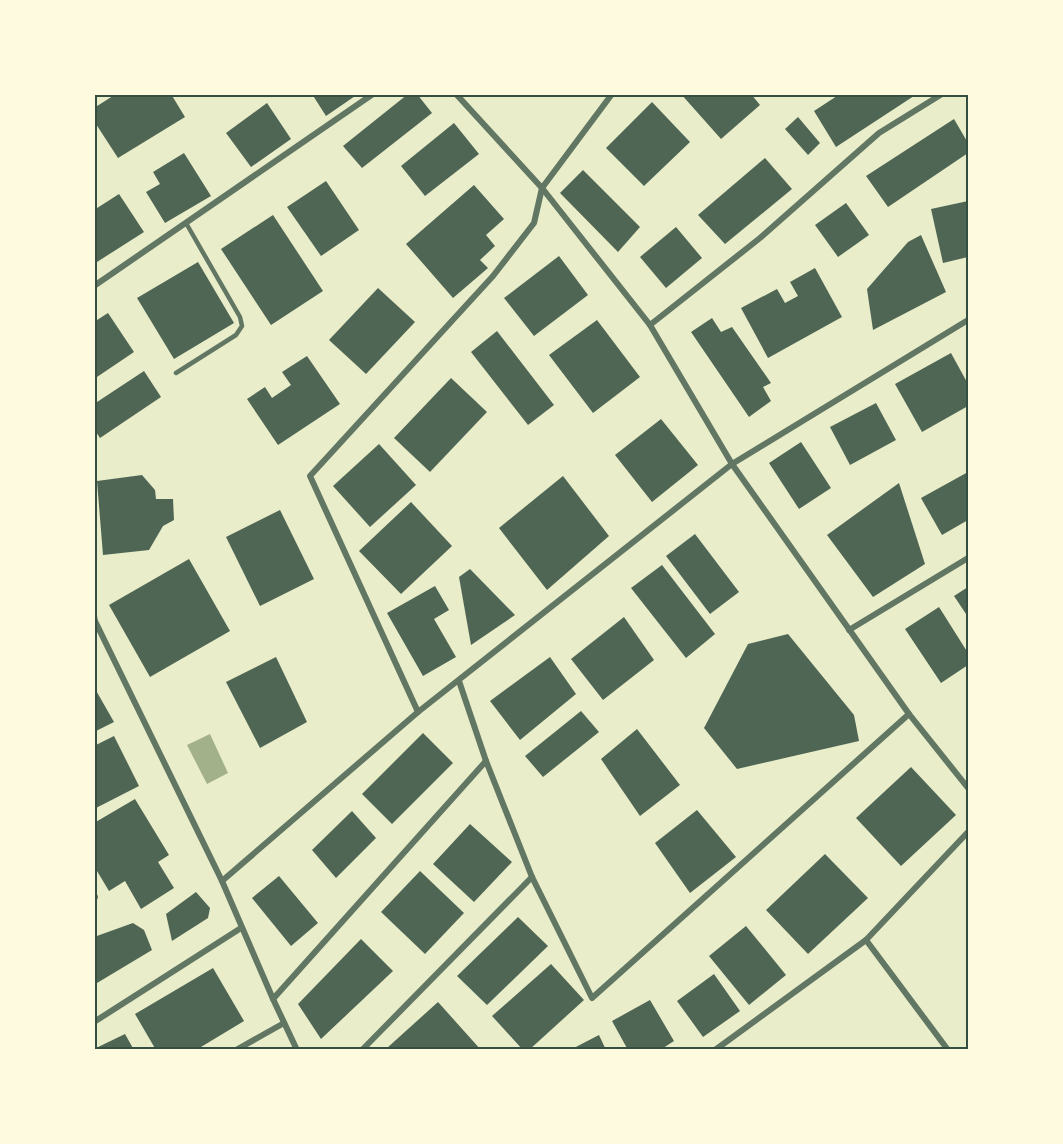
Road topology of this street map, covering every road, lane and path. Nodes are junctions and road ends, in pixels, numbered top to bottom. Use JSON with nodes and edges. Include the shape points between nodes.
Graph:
{"nodes":[{"id":1,"x":374,"y":94,"type":"edge"},
{"id":2,"x":456,"y":94,"type":"edge"},
{"id":3,"x":612,"y":94,"type":"edge"},
{"id":4,"x":942,"y":94,"type":"edge"},
{"id":5,"x":542,"y":188,"type":"junction"},
{"id":6,"x":186,"y":224,"type":"junction"},
{"id":7,"x":94,"y":286,"type":"edge"},
{"id":8,"x":969,"y":320,"type":"edge"},
{"id":9,"x":650,"y":325,"type":"junction"},
{"id":10,"x":176,"y":372,"type":"dead end"},
{"id":11,"x":732,"y":464,"type":"junction"},
{"id":12,"x":969,"y":558,"type":"edge"},
{"id":13,"x":94,"y":616,"type":"edge"},
{"id":14,"x":849,"y":630,"type":"junction"},
{"id":15,"x":459,"y":681,"type":"junction"},
{"id":16,"x":418,"y":712,"type":"junction"},
{"id":17,"x":909,"y":714,"type":"junction"},
{"id":18,"x":486,"y":761,"type":"junction"},
{"id":19,"x":969,"y":788,"type":"edge"},
{"id":20,"x":969,"y":832,"type":"edge"},
{"id":21,"x":532,"y":877,"type":"junction"},
{"id":22,"x":222,"y":881,"type":"junction"},
{"id":23,"x":241,"y":928,"type":"junction"},
{"id":24,"x":866,"y":940,"type":"junction"},
{"id":25,"x":273,"y":999,"type":"junction"},
{"id":26,"x":94,"y":1022,"type":"edge"},
{"id":27,"x":284,"y":1023,"type":"junction"},
{"id":28,"x":716,"y":1049,"type":"edge"},
{"id":29,"x":236,"y":1050,"type":"edge"},
{"id":30,"x":297,"y":1050,"type":"edge"},
{"id":31,"x":362,"y":1050,"type":"edge"},
{"id":32,"x":948,"y":1050,"type":"edge"}],
"edges":[{"from":1,"to":6,"type":"street"},
{"from":2,"to":5,"type":"street"},
{"from":3,"to":5,"type":"street"},
{"from":4,"to":9,"type":"street","via":[[879,133],[760,238]]},
{"from":5,"to":9,"type":"street"},
{"from":5,"to":16,"type":"street","via":[[534,223],[493,276],[310,476]]},
{"from":6,"to":7,"type":"street"},
{"from":6,"to":10,"type":"lane","via":[[240,316],[242,326],[236,335]]},
{"from":8,"to":11,"type":"street"},
{"from":9,"to":11,"type":"street"},
{"from":11,"to":14,"type":"street"},
{"from":11,"to":15,"type":"street"},
{"from":12,"to":14,"type":"street"},
{"from":13,"to":22,"type":"street"},
{"from":14,"to":17,"type":"street"},
{"from":15,"to":16,"type":"street"},
{"from":15,"to":18,"type":"street"},
{"from":16,"to":22,"type":"street"},
{"from":17,"to":19,"type":"street"},
{"from":17,"to":21,"type":"street","via":[[592,998]]},
{"from":18,"to":21,"type":"street"},
{"from":18,"to":25,"type":"street"},
{"from":20,"to":24,"type":"street"},
{"from":21,"to":31,"type":"street"},
{"from":22,"to":23,"type":"street"},
{"from":23,"to":25,"type":"street"},
{"from":23,"to":26,"type":"street"},
{"from":24,"to":28,"type":"street"},
{"from":24,"to":32,"type":"street"},
{"from":25,"to":27,"type":"street"},
{"from":27,"to":29,"type":"street"},
{"from":27,"to":30,"type":"street"}]}
